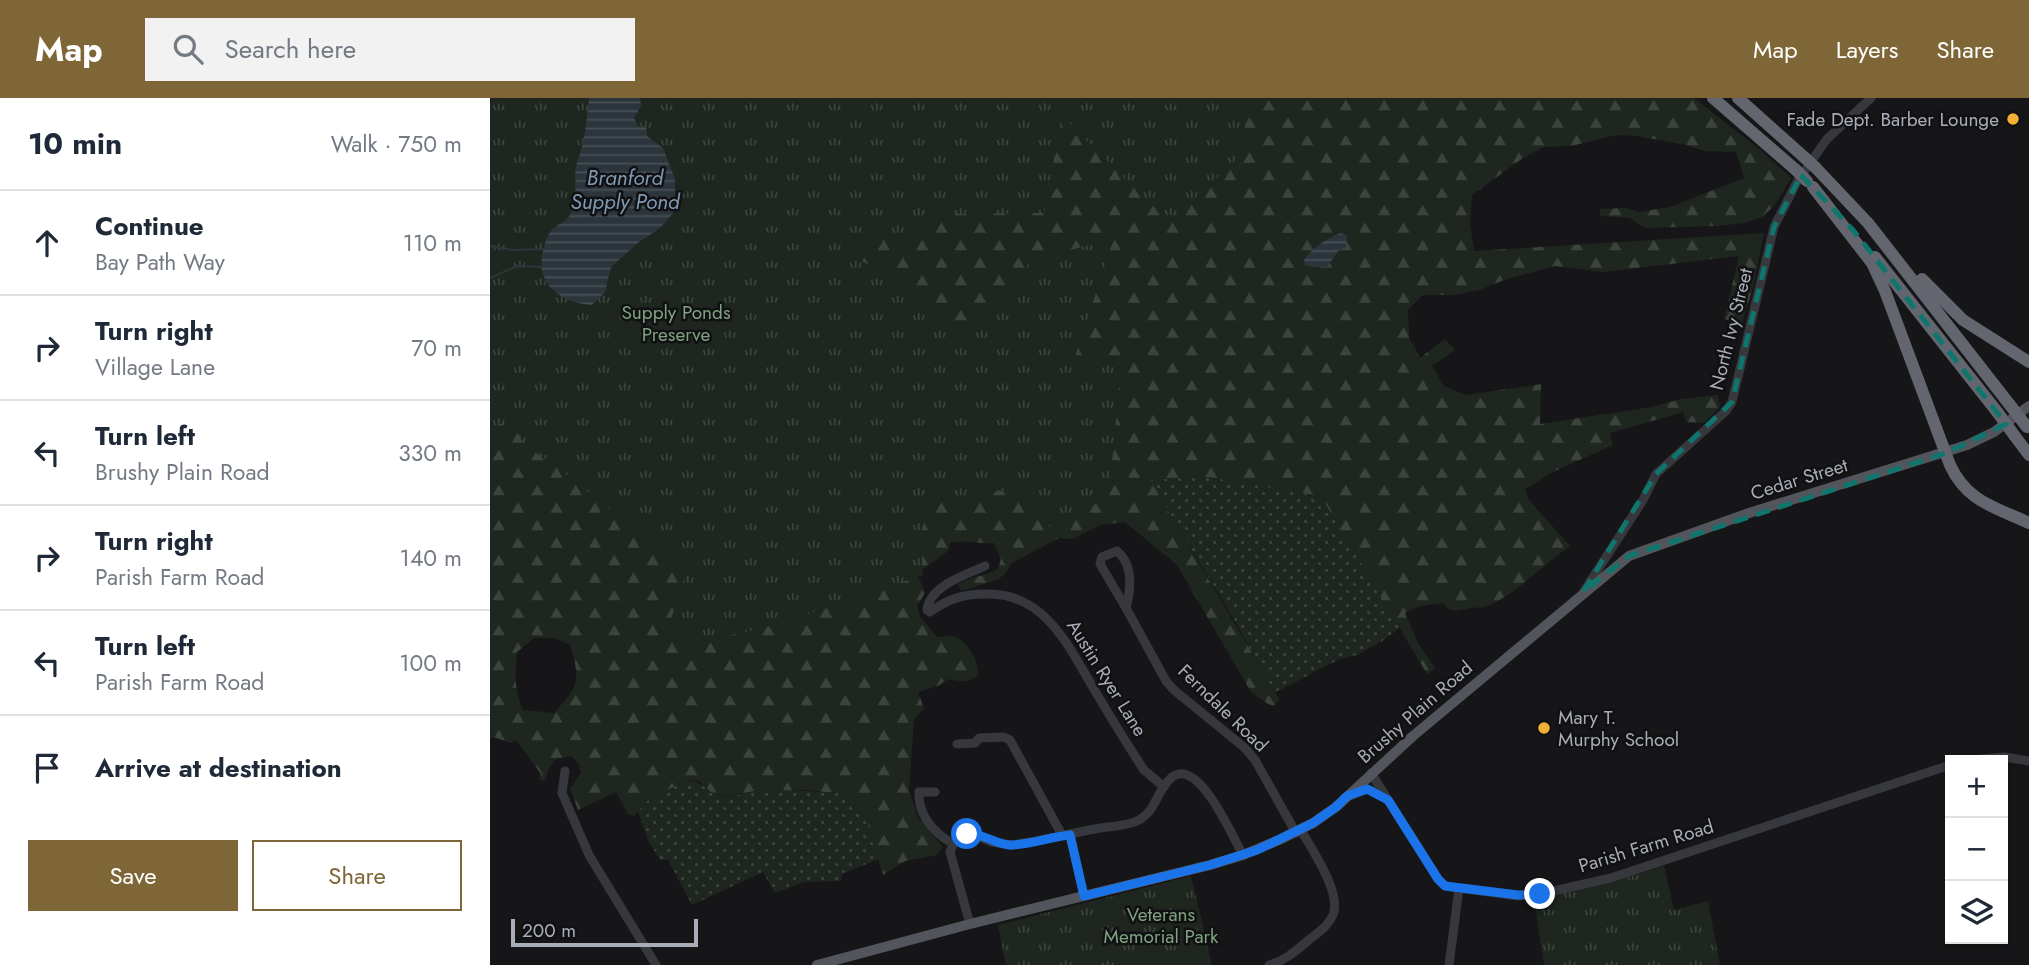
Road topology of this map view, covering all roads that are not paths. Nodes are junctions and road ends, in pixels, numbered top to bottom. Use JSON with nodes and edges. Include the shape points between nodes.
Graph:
{"nodes":[{"id":1,"x":1713,"y":98,"type":"edge"},
{"id":2,"x":1738,"y":98,"type":"edge"},
{"id":3,"x":1871,"y":98,"type":"edge"},
{"id":4,"x":1810,"y":184,"type":"junction"},
{"id":5,"x":1868,"y":223,"type":"junction"},
{"id":6,"x":2029,"y":362,"type":"edge"},
{"id":7,"x":2029,"y":406,"type":"edge"},
{"id":8,"x":2028,"y":428,"type":"edge"},
{"id":9,"x":1946,"y":453,"type":"junction"},
{"id":10,"x":2029,"y":455,"type":"edge"},
{"id":11,"x":2029,"y":523,"type":"edge"},
{"id":12,"x":985,"y":566,"type":"dead end"},
{"id":13,"x":1583,"y":593,"type":"junction"},
{"id":14,"x":1126,"y":608,"type":"junction"},
{"id":15,"x":957,"y":744,"type":"dead end"},
{"id":16,"x":2008,"y":758,"type":"edge"},
{"id":17,"x":2029,"y":761,"type":"edge"},
{"id":18,"x":1945,"y":767,"type":"edge"},
{"id":19,"x":565,"y":771,"type":"dead end"},
{"id":20,"x":1371,"y":773,"type":"junction"},
{"id":21,"x":1164,"y":787,"type":"junction"},
{"id":22,"x":935,"y":792,"type":"dead end"},
{"id":23,"x":1347,"y":796,"type":"junction"},
{"id":24,"x":1388,"y":800,"type":"junction"},
{"id":25,"x":1299,"y":831,"type":"junction"},
{"id":26,"x":1066,"y":835,"type":"junction"},
{"id":27,"x":953,"y":844,"type":"junction"},
{"id":28,"x":1243,"y":855,"type":"junction"},
{"id":29,"x":1460,"y":888,"type":"junction"},
{"id":30,"x":1084,"y":896,"type":"junction"},
{"id":31,"x":970,"y":924,"type":"junction"},
{"id":32,"x":1274,"y":964,"type":"edge"},
{"id":33,"x":656,"y":965,"type":"edge"},
{"id":34,"x":817,"y":965,"type":"edge"},
{"id":35,"x":1449,"y":965,"type":"edge"}],
"edges":[{"from":1,"to":4,"type":"highway","bridge":true},
{"from":2,"to":5,"type":"highway","bridge":true,"via":[[1816,168]]},
{"from":3,"to":13,"type":"street","name":"North Ivy Street","via":[[1827,139],[1798,180],[1774,227],[1732,402],[1656,474]]},
{"from":4,"to":9,"type":"highway","via":[[1872,263]]},
{"from":4,"to":10,"type":"highway","bridge":true,"via":[[1853,229]]},
{"from":5,"to":6,"type":"highway","via":[[1963,320]]},
{"from":5,"to":8,"type":"highway","bridge":true},
{"from":7,"to":9,"type":"main road","name":"Cedar Street","via":[[1994,432]]},
{"from":9,"to":11,"type":"highway","via":[[1966,491]]},
{"from":9,"to":13,"type":"main road","name":"Cedar Street","via":[[1749,513],[1629,556]]},
{"from":12,"to":21,"type":"street","name":"Austin Ryer Lane","via":[[938,590],[927,610],[978,594],[1017,598],[1037,609],[1058,631],[1144,770]]},
{"from":13,"to":20,"type":"main road","name":"Brushy Plain Road"},
{"from":14,"to":14,"type":"street","name":"Ferndale Road","via":[[1100,564],[1102,557],[1117,551],[1130,576]]},
{"from":14,"to":25,"type":"street","name":"Ferndale Road","via":[[1166,681],[1245,748]]},
{"from":15,"to":26,"type":"street","via":[[975,743],[979,738],[1010,740]]},
{"from":16,"to":17,"type":"street"},
{"from":18,"to":29,"type":"street","name":"Parish Farm Road","via":[[1611,878],[1540,894]]},
{"from":19,"to":33,"type":"street","via":[[562,793],[584,846]]},
{"from":20,"to":23,"type":"main road","name":"Brushy Plain Road"},
{"from":20,"to":24,"type":"street","name":"Parish Farm Road"},
{"from":21,"to":26,"type":"street","via":[[1148,814],[1129,825]]},
{"from":21,"to":28,"type":"street","via":[[1184,773],[1197,780]]},
{"from":22,"to":27,"type":"street","via":[[919,792],[918,804],[934,831]]},
{"from":23,"to":24,"type":"street","via":[[1367,789]]},
{"from":23,"to":25,"type":"main road","name":"Brushy Plain Road"},
{"from":24,"to":29,"type":"street","name":"Parish Farm Road","via":[[1438,879],[1445,886]]},
{"from":25,"to":28,"type":"main road","name":"Brushy Plain Road"},
{"from":25,"to":32,"type":"street","name":"Ferndale Road","via":[[1330,885],[1334,914],[1324,929]]},
{"from":26,"to":27,"type":"street","via":[[1011,845],[972,833]]},
{"from":26,"to":30,"type":"street"},
{"from":27,"to":31,"type":"street","via":[[952,864]]},
{"from":28,"to":30,"type":"main road","name":"Brushy Plain Road"},
{"from":29,"to":35,"type":"street"},
{"from":30,"to":31,"type":"main road","name":"Brushy Plain Road"},
{"from":31,"to":34,"type":"main road","name":"Brushy Plain Road"}]}
